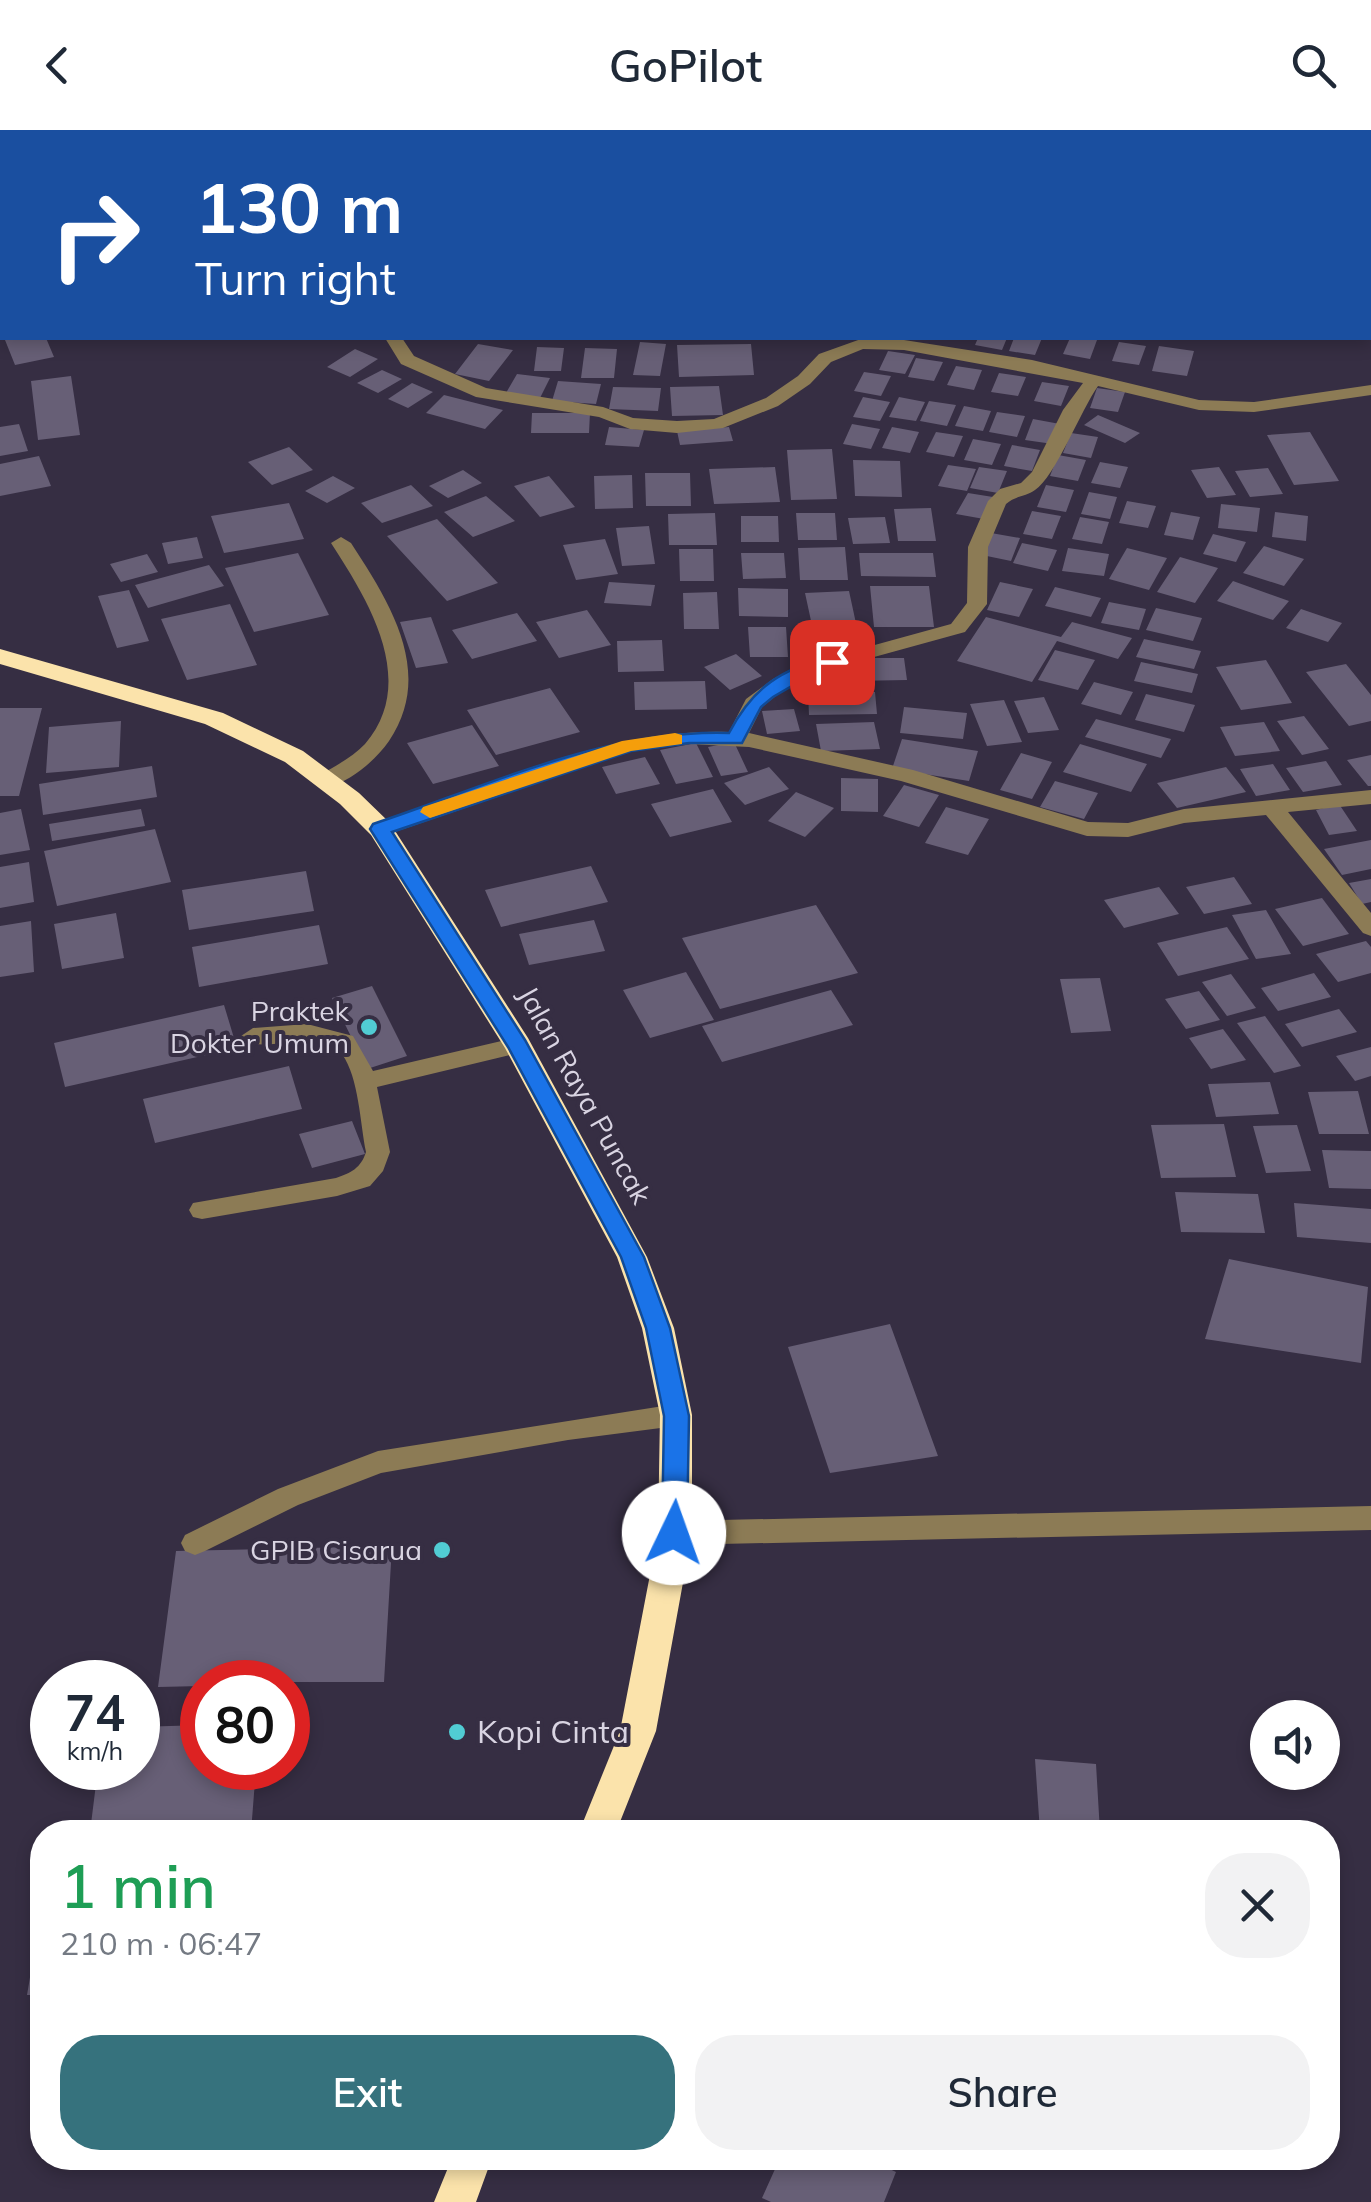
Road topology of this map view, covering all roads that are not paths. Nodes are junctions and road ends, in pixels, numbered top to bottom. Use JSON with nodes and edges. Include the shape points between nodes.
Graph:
{"nodes":[{"id":1,"x":395,"y":340,"type":"edge"},
{"id":2,"x":1095,"y":378,"type":"junction"},
{"id":3,"x":1371,"y":390,"type":"edge"},
{"id":4,"x":341,"y":543,"type":"dead end"},
{"id":5,"x":0,"y":656,"type":"edge"},
{"id":6,"x":736,"y":739,"type":"junction"},
{"id":7,"x":328,"y":780,"type":"junction"},
{"id":8,"x":1371,"y":797,"type":"edge"},
{"id":9,"x":1270,"y":805,"type":"junction"},
{"id":10,"x":380,"y":829,"type":"junction"},
{"id":11,"x":1371,"y":928,"type":"edge"},
{"id":12,"x":253,"y":1036,"type":"dead end"},
{"id":13,"x":518,"y":1045,"type":"junction"},
{"id":14,"x":364,"y":1082,"type":"junction"},
{"id":15,"x":202,"y":1210,"type":"dead end"},
{"id":16,"x":676,"y":1416,"type":"junction"},
{"id":17,"x":1371,"y":1518,"type":"edge"},
{"id":18,"x":674,"y":1533,"type":"junction"},
{"id":19,"x":196,"y":1543,"type":"dead end"},
{"id":20,"x":603,"y":1820,"type":"edge"},
{"id":21,"x":467,"y":2170,"type":"edge"},
{"id":22,"x":455,"y":2202,"type":"edge"}],
"edges":[{"from":1,"to":2,"type":"street","via":[[408,360],[482,393],[677,428],[737,418],[794,388],[825,358],[862,344],[904,345]]},
{"from":2,"to":3,"type":"street","via":[[1234,408]]},
{"from":2,"to":6,"type":"street","via":[[1040,474],[998,501],[978,547],[977,604],[958,628],[809,668],[753,704]]},
{"from":4,"to":7,"type":"street","via":[[384,613],[400,683],[387,730],[370,751]]},
{"from":5,"to":7,"type":"highway","name":"Jalan Raya Puncak","via":[[219,722]]},
{"from":6,"to":9,"type":"street","via":[[972,792],[1088,829],[1128,830]]},
{"from":6,"to":10,"type":"street","via":[[628,745]]},
{"from":7,"to":10,"type":"highway","name":"Jalan Raya Puncak"},
{"from":8,"to":9,"type":"street"},
{"from":9,"to":11,"type":"street"},
{"from":10,"to":13,"type":"highway","name":"Jalan Raya Puncak"},
{"from":12,"to":14,"type":"street","via":[[336,1036],[353,1050]]},
{"from":13,"to":14,"type":"street"},
{"from":13,"to":16,"type":"highway","name":"Jalan Raya Puncak","via":[[632,1257],[658,1328]]},
{"from":14,"to":15,"type":"street","via":[[378,1152],[362,1179]]},
{"from":16,"to":18,"type":"highway","name":"Jalan Raya Puncak"},
{"from":16,"to":19,"type":"street","via":[[378,1462]]},
{"from":17,"to":18,"type":"street"},
{"from":18,"to":20,"type":"highway","name":"Jalan Raya Puncak","via":[[638,1731]]},
{"from":21,"to":22,"type":"highway"}]}
